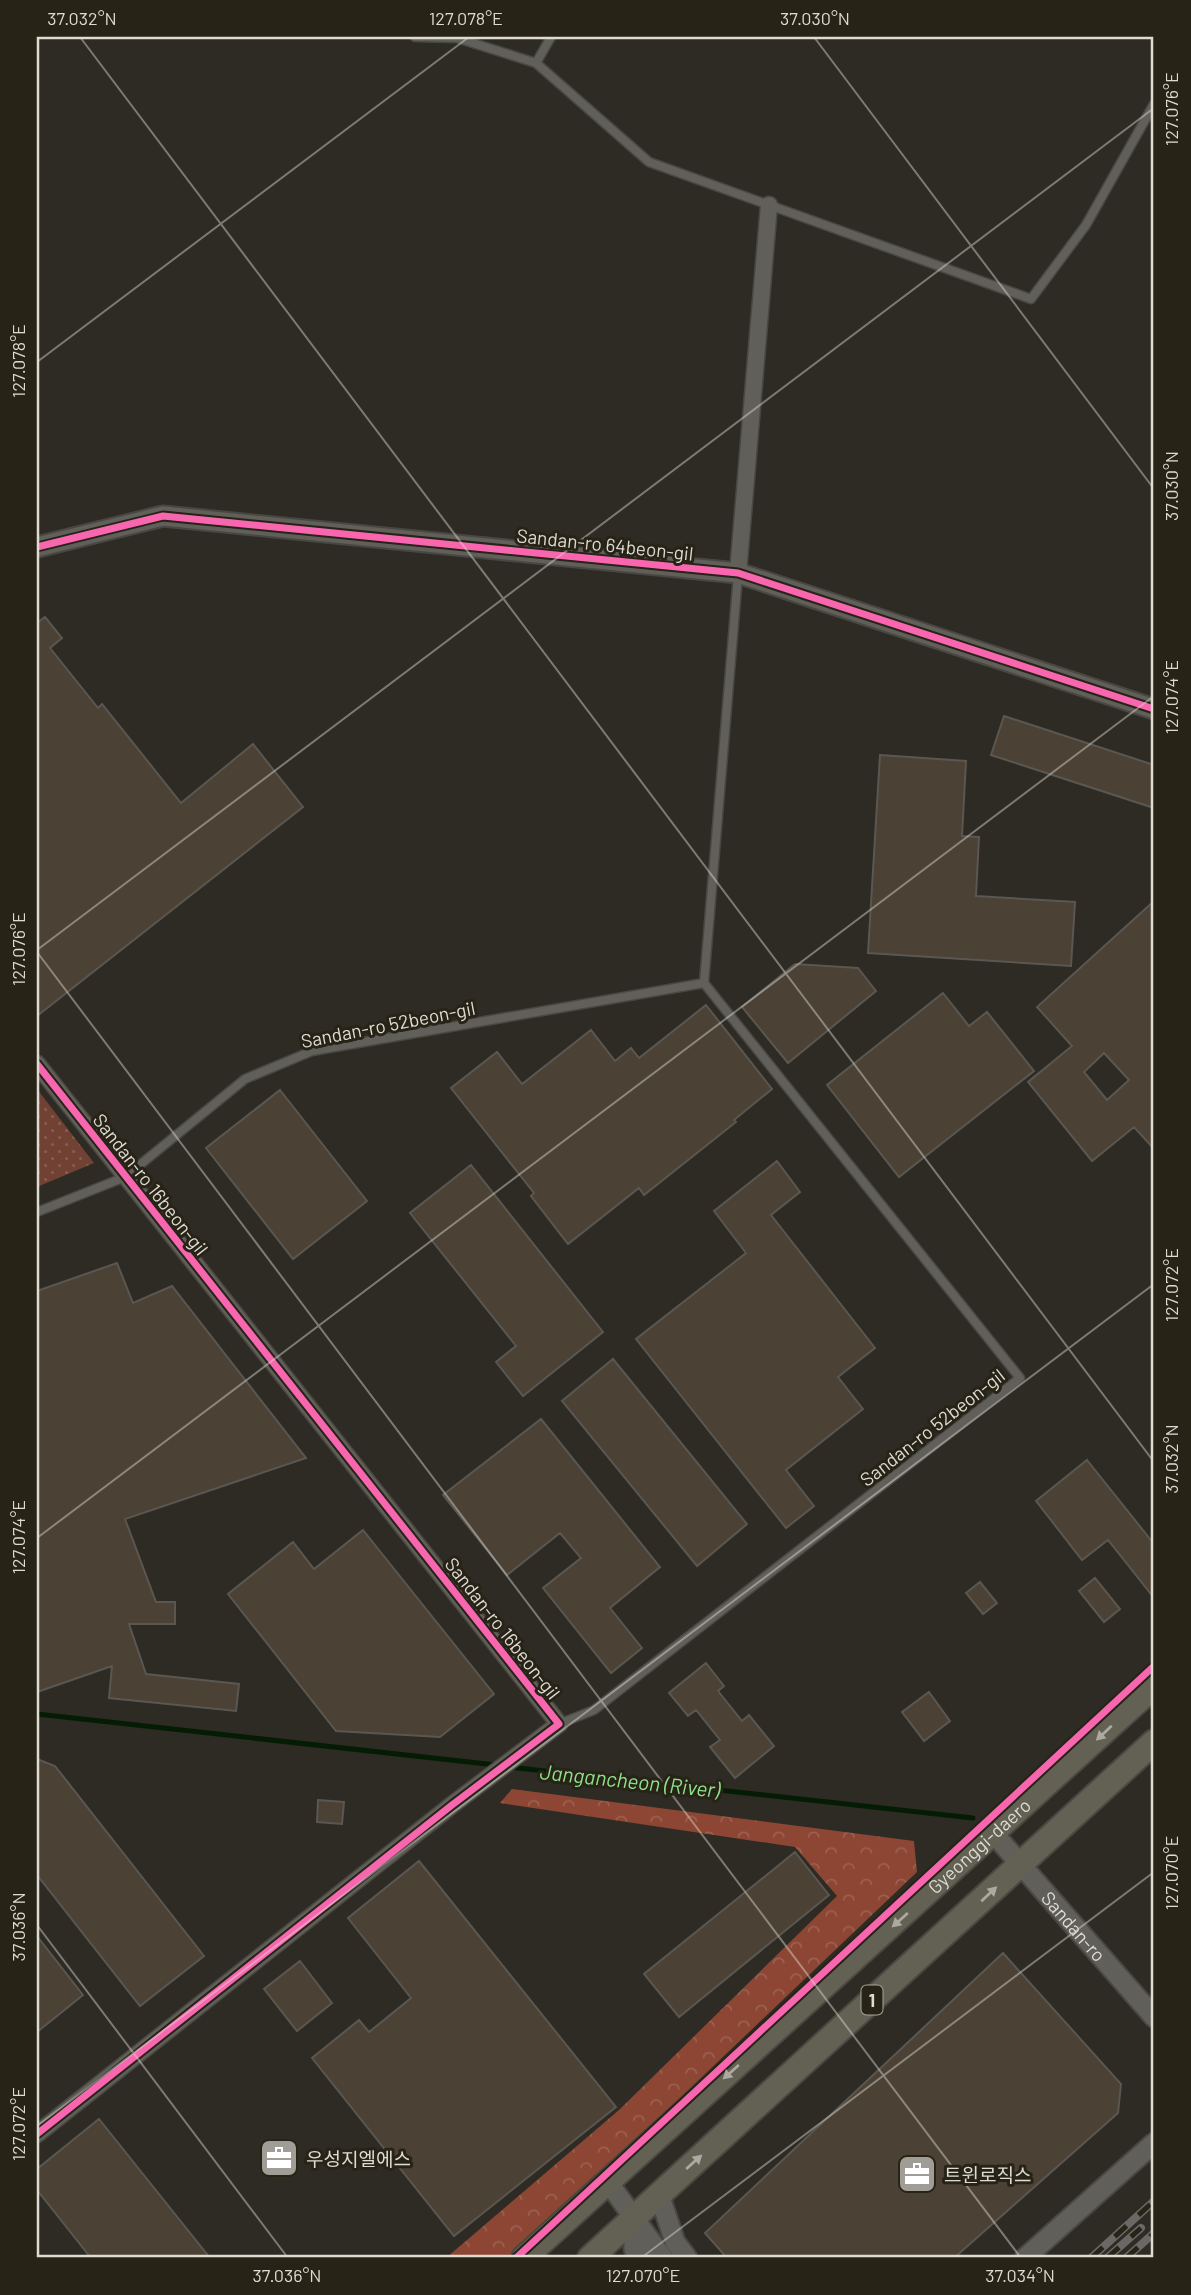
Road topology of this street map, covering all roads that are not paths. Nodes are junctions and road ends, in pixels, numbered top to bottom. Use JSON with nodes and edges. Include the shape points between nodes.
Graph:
{"nodes":[{"id":1,"x":415,"y":37,"type":"edge"},
{"id":2,"x":551,"y":37,"type":"edge"},
{"id":3,"x":537,"y":63,"type":"junction"},
{"id":4,"x":1154,"y":104,"type":"edge"},
{"id":5,"x":769,"y":205,"type":"junction"},
{"id":6,"x":37,"y":547,"type":"edge"},
{"id":7,"x":738,"y":573,"type":"junction"},
{"id":8,"x":1154,"y":709,"type":"edge"},
{"id":9,"x":704,"y":983,"type":"junction"},
{"id":10,"x":37,"y":1064,"type":"edge"},
{"id":11,"x":125,"y":1177,"type":"junction"},
{"id":12,"x":37,"y":1212,"type":"edge"},
{"id":13,"x":1154,"y":1686,"type":"edge"},
{"id":14,"x":559,"y":1724,"type":"junction"},
{"id":15,"x":1154,"y":1742,"type":"edge"},
{"id":16,"x":994,"y":1834,"type":"junction"},
{"id":17,"x":1021,"y":1863,"type":"junction"},
{"id":18,"x":1154,"y":2017,"type":"edge"},
{"id":19,"x":37,"y":2134,"type":"edge"},
{"id":20,"x":1154,"y":2143,"type":"edge"},
{"id":21,"x":608,"y":2182,"type":"junction"},
{"id":22,"x":659,"y":2194,"type":"junction"},
{"id":23,"x":634,"y":2216,"type":"junction"},
{"id":24,"x":524,"y":2258,"type":"edge"},
{"id":25,"x":590,"y":2258,"type":"edge"},
{"id":26,"x":640,"y":2258,"type":"edge"},
{"id":27,"x":663,"y":2258,"type":"edge"},
{"id":28,"x":687,"y":2258,"type":"edge"},
{"id":29,"x":1025,"y":2258,"type":"edge"}],
"edges":[{"from":1,"to":3,"type":"lane","via":[[457,38]]},
{"from":2,"to":3,"type":"lane"},
{"from":3,"to":5,"type":"lane","via":[[649,162]]},
{"from":4,"to":5,"type":"lane","via":[[1086,225],[1031,299]]},
{"from":5,"to":7,"type":"street"},
{"from":6,"to":7,"type":"street","name":"Sandan-ro 64beon-gil","via":[[163,516]]},
{"from":7,"to":8,"type":"street","name":"Sandan-ro 64beon-gil"},
{"from":7,"to":9,"type":"lane"},
{"from":9,"to":11,"type":"lane","name":"Sandan-ro 52beon-gil","via":[[312,1051],[245,1079]]},
{"from":9,"to":14,"type":"lane","name":"Sandan-ro 52beon-gil","via":[[1020,1378],[594,1710]]},
{"from":10,"to":11,"type":"street","name":"Sandan-ro 16beon-gil"},
{"from":11,"to":12,"type":"lane","name":"Sandan-ro 52beon-gil"},
{"from":11,"to":14,"type":"street","name":"Sandan-ro 16beon-gil"},
{"from":13,"to":16,"type":"main road","name":"Gyeonggi-daero","number":"1","one_way":true},
{"from":14,"to":19,"type":"street","name":"Sandan-ro 16beon-gil"},
{"from":15,"to":17,"type":"main road","name":"Gyeonggi-daero","number":"1"},
{"from":16,"to":17,"type":"street","name":"Sandan-ro"},
{"from":16,"to":21,"type":"main road","name":"Gyeonggi-daero","number":"1","one_way":true},
{"from":17,"to":18,"type":"street","name":"Sandan-ro"},
{"from":22,"to":17,"type":"main road","name":"Gyeonggi-daero","number":"1","one_way":true},
{"from":20,"to":29,"type":"street"},
{"from":21,"to":23,"type":"street"},
{"from":21,"to":24,"type":"main road","name":"Gyeonggi-daero","number":"1"},
{"from":22,"to":23,"type":"main road","name":"Gyeonggi-daero","number":"1"},
{"from":22,"to":28,"type":"street","via":[[675,2242]]},
{"from":23,"to":25,"type":"main road","name":"Gyeonggi-daero","number":"1"},
{"from":23,"to":26,"type":"street","via":[[634,2249]]},
{"from":23,"to":27,"type":"street"}]}
